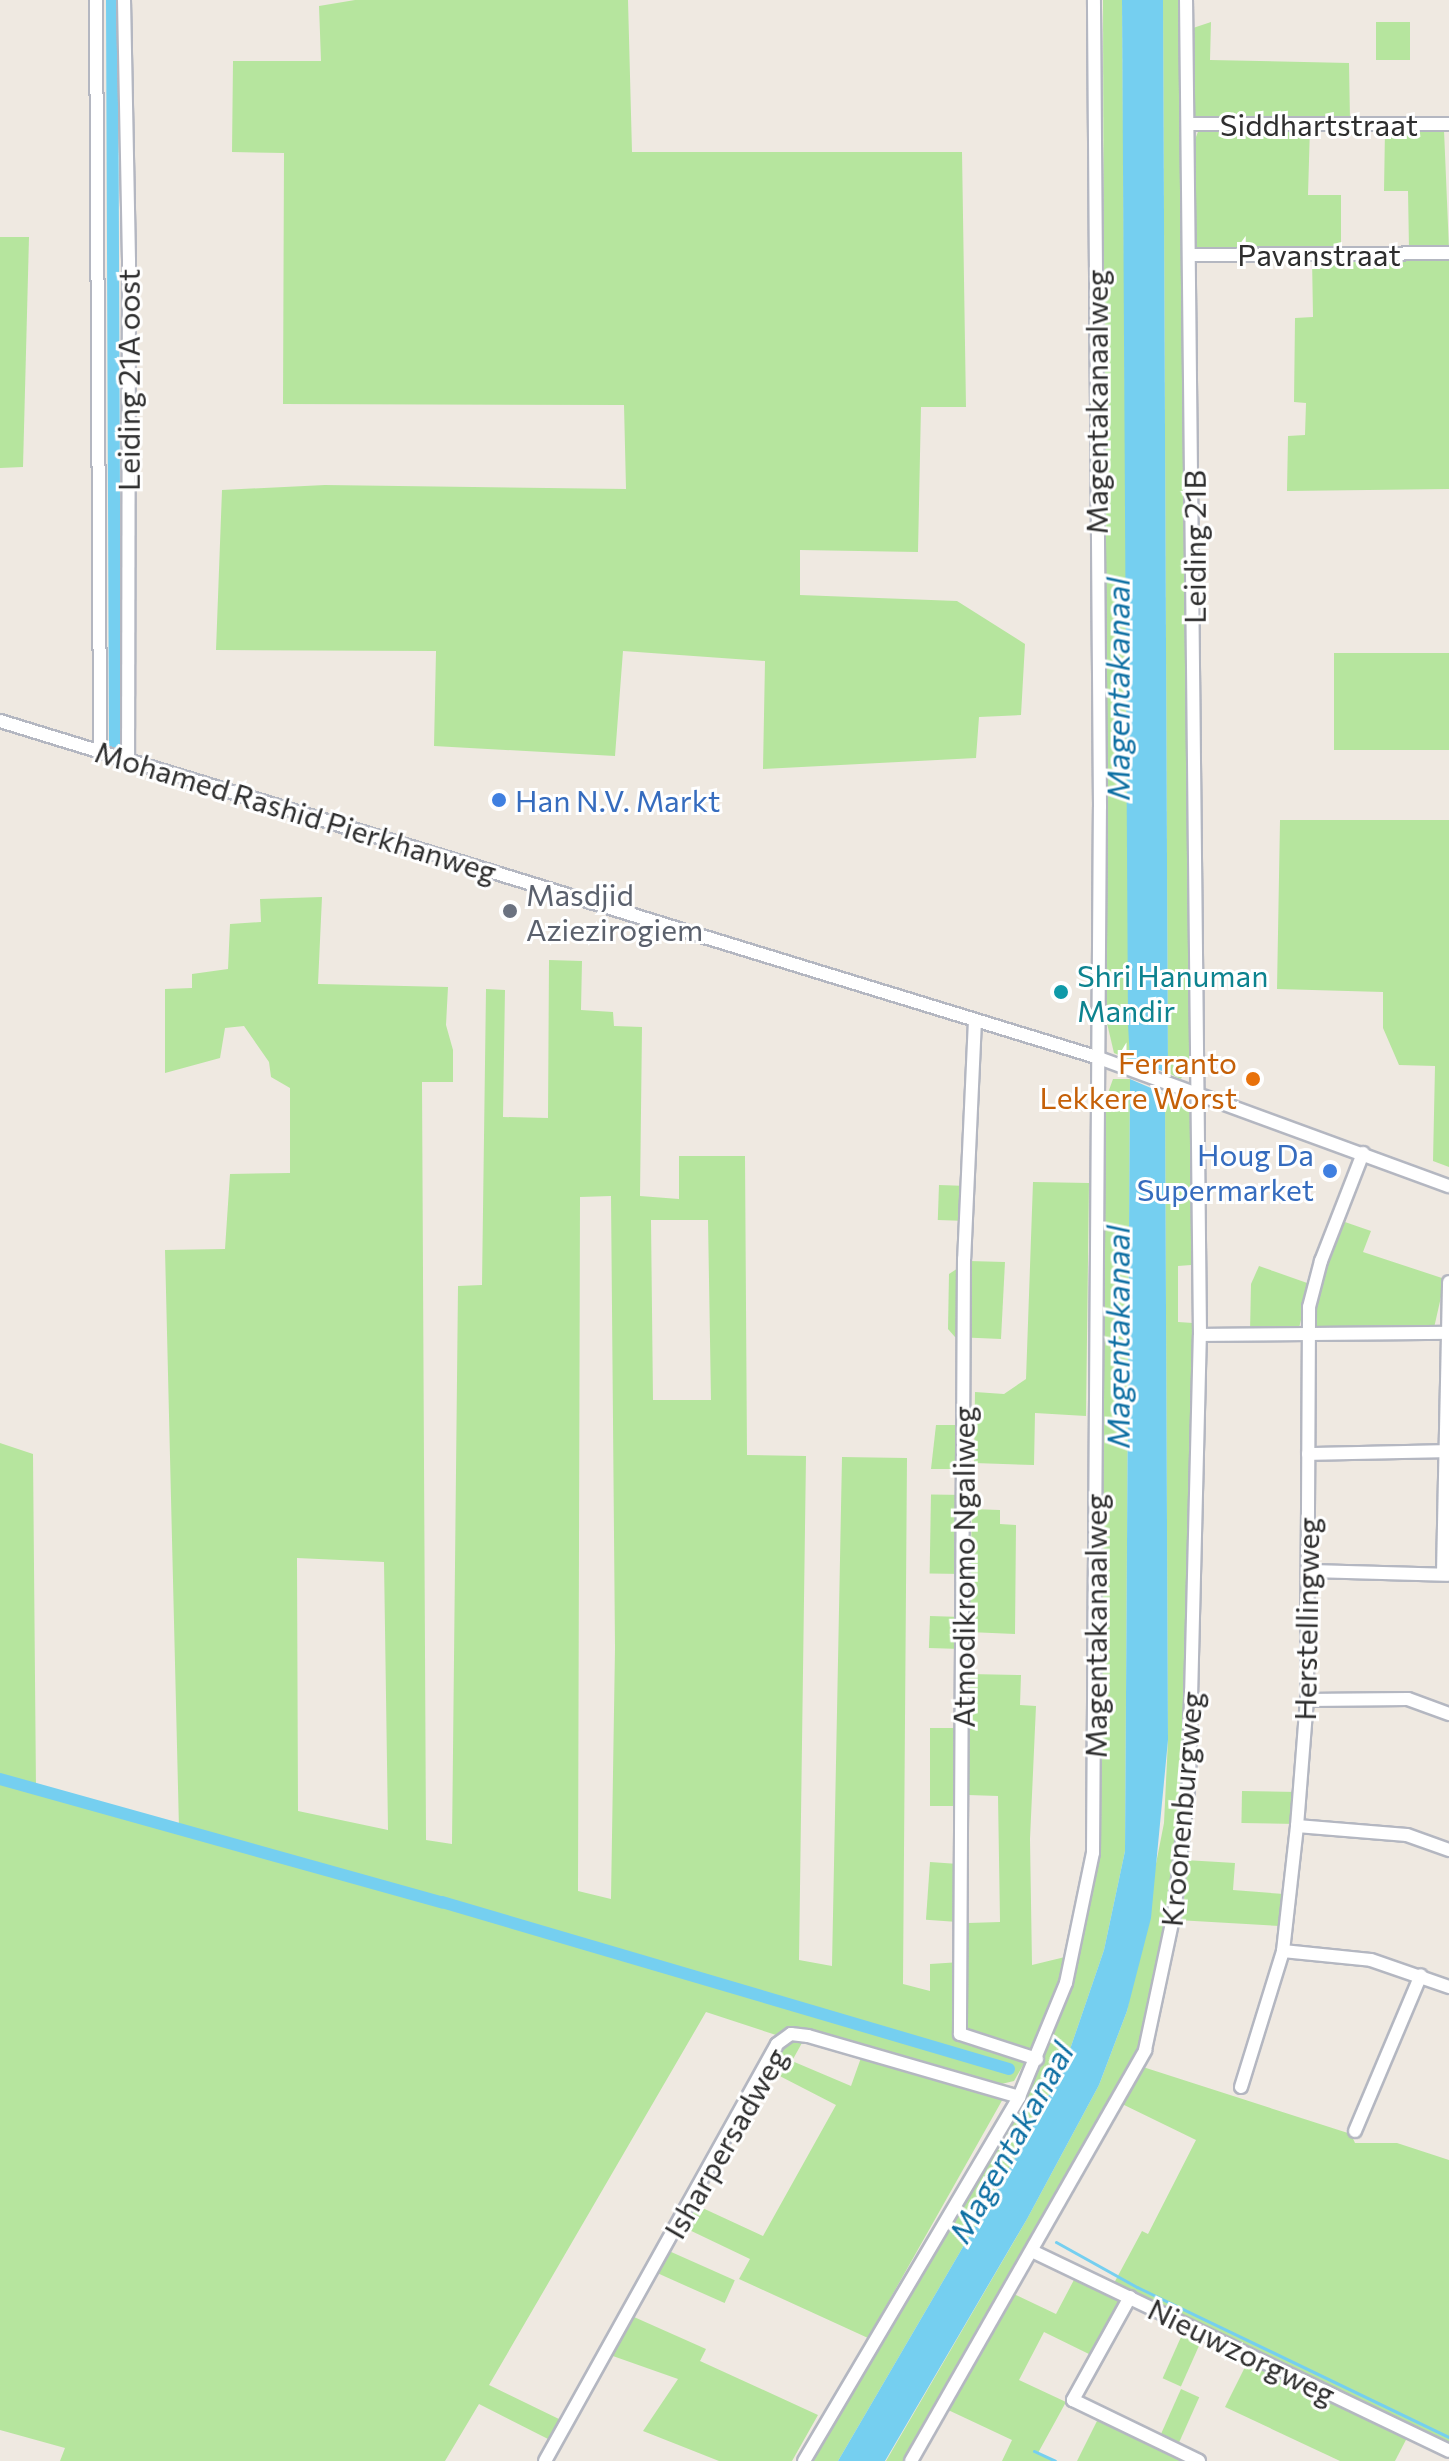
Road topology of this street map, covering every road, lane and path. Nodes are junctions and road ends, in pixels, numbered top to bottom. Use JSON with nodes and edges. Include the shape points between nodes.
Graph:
{"nodes":[{"id":1,"x":96,"y":0,"type":"edge"},
{"id":2,"x":124,"y":0,"type":"edge"},
{"id":3,"x":1094,"y":0,"type":"edge"},
{"id":4,"x":1186,"y":0,"type":"edge"},
{"id":5,"x":1188,"y":124,"type":"junction"},
{"id":6,"x":1449,"y":124,"type":"edge"},
{"id":7,"x":1449,"y":253,"type":"edge"},
{"id":8,"x":1189,"y":255,"type":"junction"},
{"id":9,"x":0,"y":721,"type":"edge"},
{"id":10,"x":100,"y":751,"type":"junction"},
{"id":11,"x":128,"y":760,"type":"junction"},
{"id":12,"x":975,"y":1020,"type":"junction"},
{"id":13,"x":1096,"y":1057,"type":"junction"},
{"id":14,"x":1196,"y":1094,"type":"junction"},
{"id":15,"x":1363,"y":1153,"type":"junction"},
{"id":16,"x":1449,"y":1186,"type":"edge"},
{"id":17,"x":1449,"y":1282,"type":"edge"},
{"id":18,"x":1448,"y":1333,"type":"edge"},
{"id":19,"x":1306,"y":1334,"type":"junction"},
{"id":20,"x":1200,"y":1335,"type":"junction"},
{"id":21,"x":1446,"y":1451,"type":"junction"},
{"id":22,"x":1308,"y":1454,"type":"junction"},
{"id":23,"x":1308,"y":1571,"type":"junction"},
{"id":24,"x":1446,"y":1574,"type":"edge"},
{"id":25,"x":1307,"y":1700,"type":"junction"},
{"id":26,"x":1449,"y":1714,"type":"edge"},
{"id":27,"x":1297,"y":1826,"type":"junction"},
{"id":28,"x":1449,"y":1850,"type":"edge"},
{"id":29,"x":1283,"y":1951,"type":"junction"},
{"id":30,"x":1421,"y":1975,"type":"junction"},
{"id":31,"x":1449,"y":1987,"type":"edge"},
{"id":32,"x":1037,"y":2059,"type":"junction"},
{"id":33,"x":1241,"y":2087,"type":"dead end"},
{"id":34,"x":1019,"y":2097,"type":"junction"},
{"id":35,"x":1355,"y":2131,"type":"dead end"},
{"id":36,"x":1034,"y":2252,"type":"junction"},
{"id":37,"x":1130,"y":2297,"type":"junction"},
{"id":38,"x":1449,"y":2451,"type":"edge"},
{"id":39,"x":545,"y":2461,"type":"edge"},
{"id":40,"x":804,"y":2461,"type":"edge"},
{"id":41,"x":911,"y":2461,"type":"edge"},
{"id":42,"x":1199,"y":2461,"type":"edge"}],
"edges":[{"from":1,"to":10,"type":"street"},
{"from":2,"to":11,"type":"street","name":"Leiding 21A oost"},
{"from":3,"to":13,"type":"street","name":"Magentakanaalweg","via":[[1100,791]]},
{"from":4,"to":5,"type":"street","name":"Leiding 21B"},
{"from":5,"to":6,"type":"street","name":"Siddhartstraat"},
{"from":5,"to":8,"type":"street","name":"Leiding 21B"},
{"from":7,"to":8,"type":"street","name":"Pavanstraat"},
{"from":8,"to":14,"type":"street","name":"Leiding 21B"},
{"from":9,"to":10,"type":"street","name":"Mohamed Rashid Pierkhanweg"},
{"from":10,"to":11,"type":"street","name":"Mohamed Rashid Pierkhanweg"},
{"from":11,"to":12,"type":"street","name":"Mohamed Rashid Pierkhanweg"},
{"from":12,"to":13,"type":"street","name":"Mohamed Rashid Pierkhanweg"},
{"from":12,"to":32,"type":"street","name":"Atmodikromo Ngaliweg","via":[[964,1259],[960,2034]]},
{"from":13,"to":14,"type":"street","name":"Mohamed Rashid Pierkhanweg"},
{"from":13,"to":32,"type":"street","name":"Magentakanaalweg","via":[[1093,1853],[1066,1983]]},
{"from":14,"to":15,"type":"street","name":"Mohamed Rashid Pierkhanweg"},
{"from":14,"to":20,"type":"street","name":"Kroonenburgweg"},
{"from":15,"to":16,"type":"street","name":"Mohamed Rashid Pierkhanweg"},
{"from":15,"to":19,"type":"street","name":"Herstellingweg","via":[[1321,1261]]},
{"from":17,"to":18,"type":"street"},
{"from":18,"to":19,"type":"street"},
{"from":18,"to":21,"type":"street"},
{"from":19,"to":20,"type":"street"},
{"from":19,"to":22,"type":"street","name":"Herstellingweg"},
{"from":20,"to":36,"type":"street","name":"Kroonenburgweg","via":[[1193,1721],[1162,1982],[1138,2065]]},
{"from":21,"to":22,"type":"street"},
{"from":21,"to":24,"type":"street"},
{"from":22,"to":23,"type":"street","name":"Herstellingweg"},
{"from":23,"to":24,"type":"street"},
{"from":23,"to":25,"type":"street","name":"Herstellingweg"},
{"from":25,"to":26,"type":"street","via":[[1408,1699]]},
{"from":25,"to":27,"type":"street","name":"Herstellingweg"},
{"from":27,"to":28,"type":"street","via":[[1407,1835]]},
{"from":27,"to":29,"type":"street","name":"Herstellingweg"},
{"from":29,"to":30,"type":"street","via":[[1371,1960]]},
{"from":29,"to":33,"type":"street","name":"Herstellingweg"},
{"from":30,"to":31,"type":"street"},
{"from":30,"to":35,"type":"street"},
{"from":32,"to":34,"type":"street","name":"Magentakanaalweg"},
{"from":34,"to":39,"type":"street","name":"Isharpersadweg","via":[[808,2036],[791,2034],[777,2044]]},
{"from":34,"to":40,"type":"street","name":"Magentakanaalweg"},
{"from":36,"to":37,"type":"street","name":"Nieuwzorgweg"},
{"from":36,"to":41,"type":"street","name":"Kroonenburgweg"},
{"from":37,"to":38,"type":"street","name":"Nieuwzorgweg"},
{"from":37,"to":42,"type":"street","via":[[1073,2400]]}]}
